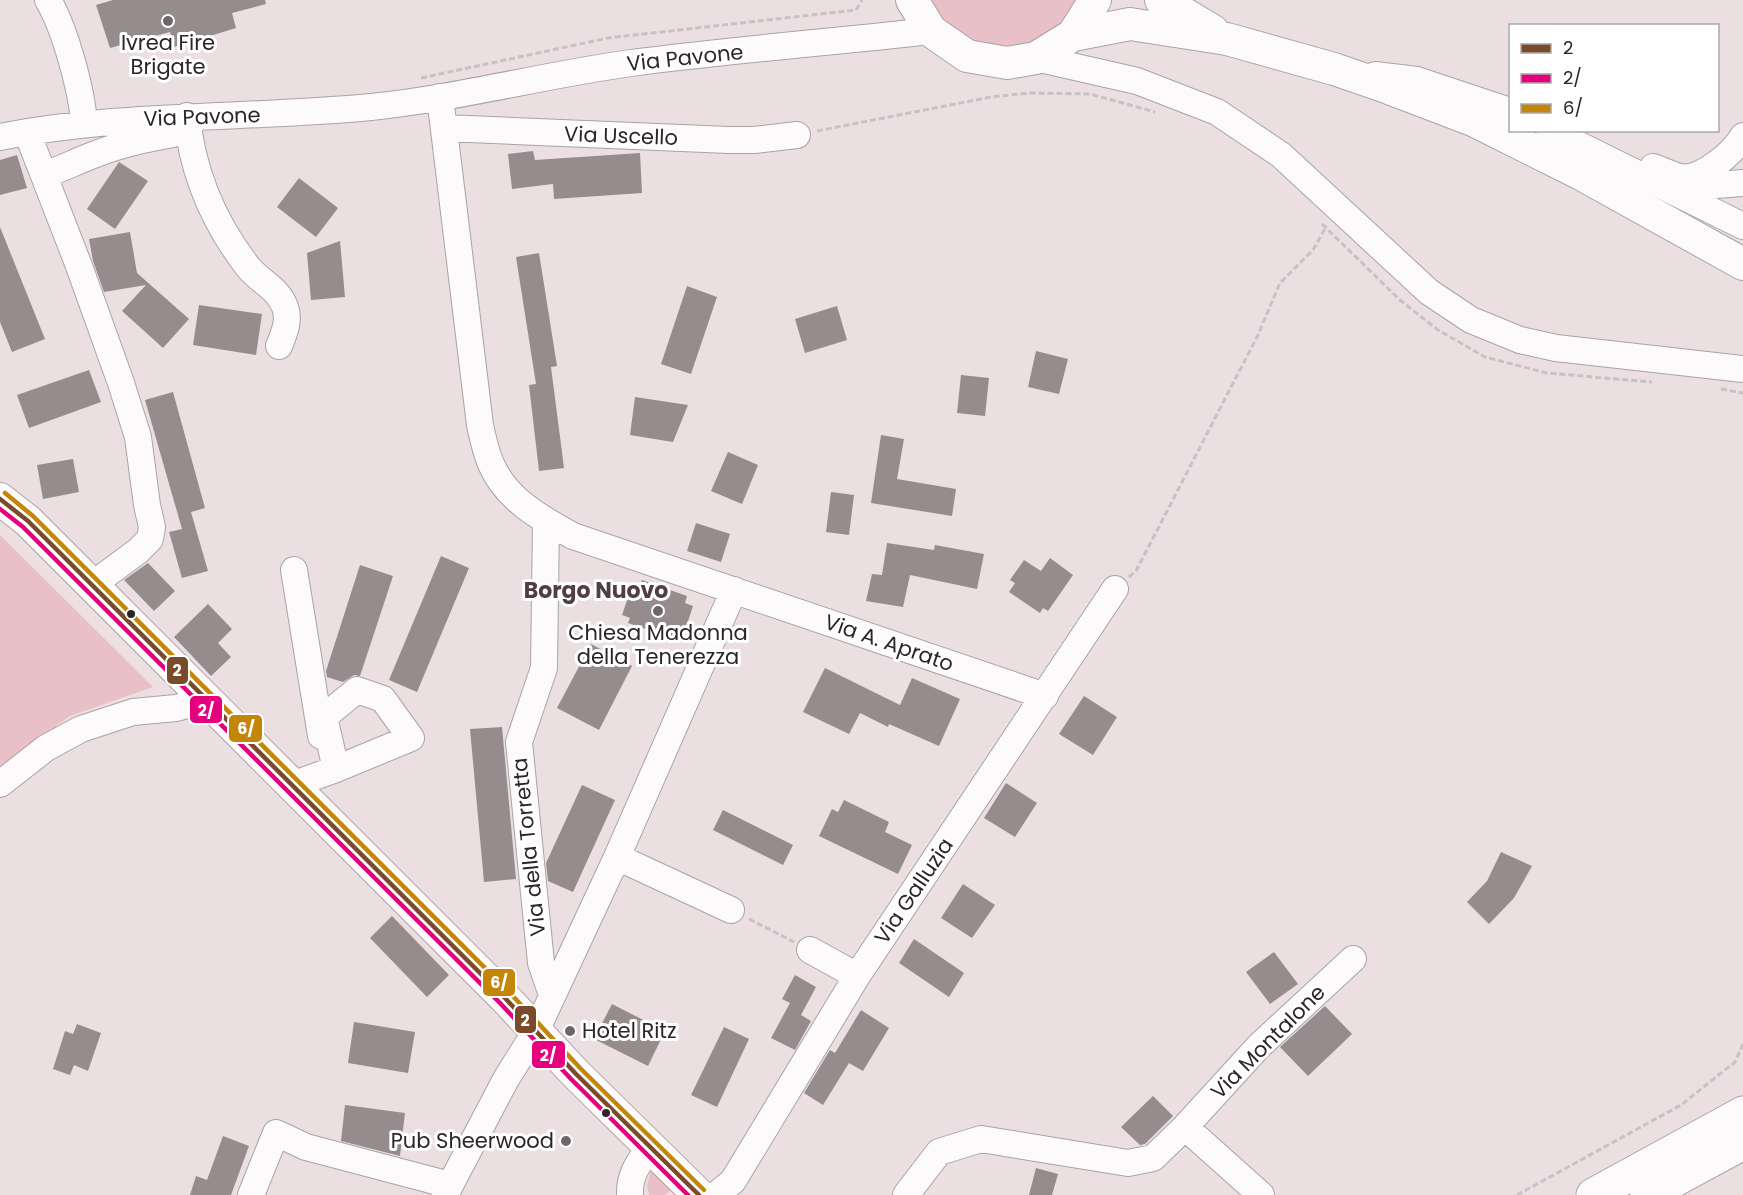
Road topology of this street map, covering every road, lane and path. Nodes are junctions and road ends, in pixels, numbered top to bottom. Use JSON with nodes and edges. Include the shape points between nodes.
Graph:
{"nodes":[{"id":1,"x":48,"y":0,"type":"edge"},
{"id":2,"x":862,"y":0,"type":"edge"},
{"id":3,"x":912,"y":0,"type":"edge"},
{"id":4,"x":1095,"y":0,"type":"edge"},
{"id":5,"x":1161,"y":0,"type":"edge"},
{"id":6,"x":931,"y":31,"type":"junction"},
{"id":7,"x":1073,"y":35,"type":"junction"},
{"id":8,"x":1227,"y":39,"type":"junction"},
{"id":9,"x":1036,"y":58,"type":"junction"},
{"id":10,"x":1334,"y":69,"type":"junction"},
{"id":11,"x":411,"y":80,"type":"dead end"},
{"id":12,"x":440,"y":97,"type":"junction"},
{"id":13,"x":1509,"y":111,"type":"edge"},
{"id":14,"x":1156,"y":112,"type":"dead end"},
{"id":15,"x":84,"y":124,"type":"junction"},
{"id":16,"x":187,"y":124,"type":"junction"},
{"id":17,"x":445,"y":128,"type":"junction"},
{"id":18,"x":27,"y":132,"type":"junction"},
{"id":19,"x":1556,"y":134,"type":"edge"},
{"id":20,"x":797,"y":135,"type":"joint"},
{"id":21,"x":1743,"y":136,"type":"edge"},
{"id":22,"x":0,"y":137,"type":"edge"},
{"id":23,"x":44,"y":175,"type":"junction"},
{"id":24,"x":1682,"y":178,"type":"junction"},
{"id":25,"x":1743,"y":183,"type":"edge"},
{"id":26,"x":1328,"y":218,"type":"junction"},
{"id":27,"x":1743,"y":226,"type":"edge"},
{"id":28,"x":1743,"y":264,"type":"edge"},
{"id":29,"x":279,"y":346,"type":"dead end"},
{"id":30,"x":1743,"y":369,"type":"edge"},
{"id":31,"x":0,"y":499,"type":"edge"},
{"id":32,"x":546,"y":521,"type":"junction"},
{"id":33,"x":294,"y":570,"type":"dead end"},
{"id":34,"x":92,"y":585,"type":"junction"},
{"id":35,"x":1115,"y":589,"type":"joint"},
{"id":36,"x":734,"y":590,"type":"junction"},
{"id":37,"x":1045,"y":696,"type":"junction"},
{"id":38,"x":207,"y":700,"type":"junction"},
{"id":39,"x":336,"y":770,"type":"dead end"},
{"id":40,"x":288,"y":781,"type":"junction"},
{"id":41,"x":0,"y":784,"type":"edge"},
{"id":42,"x":616,"y":857,"type":"junction"},
{"id":43,"x":731,"y":910,"type":"joint"},
{"id":44,"x":810,"y":950,"type":"joint"},
{"id":45,"x":1353,"y":959,"type":"dead end"},
{"id":46,"x":857,"y":976,"type":"junction"},
{"id":47,"x":552,"y":995,"type":"junction"},
{"id":48,"x":536,"y":1031,"type":"junction"},
{"id":49,"x":1743,"y":1044,"type":"edge"},
{"id":50,"x":1743,"y":1113,"type":"edge"},
{"id":51,"x":1185,"y":1127,"type":"junction"},
{"id":52,"x":1743,"y":1143,"type":"edge"},
{"id":53,"x":650,"y":1147,"type":"junction"},
{"id":54,"x":448,"y":1190,"type":"edge"},
{"id":55,"x":250,"y":1195,"type":"edge"},
{"id":56,"x":630,"y":1195,"type":"edge"},
{"id":57,"x":699,"y":1195,"type":"edge"},
{"id":58,"x":716,"y":1195,"type":"edge"},
{"id":59,"x":906,"y":1195,"type":"edge"},
{"id":60,"x":1261,"y":1195,"type":"edge"},
{"id":61,"x":1517,"y":1195,"type":"edge"},
{"id":62,"x":1593,"y":1195,"type":"edge"},
{"id":63,"x":1647,"y":1195,"type":"edge"}],
"edges":[{"from":1,"to":15,"type":"street","via":[[58,18],[83,106]]},
{"from":2,"to":11,"type":"path","via":[[856,10],[608,38]]},
{"from":3,"to":6,"type":"main road"},
{"from":4,"to":7,"type":"main road"},
{"from":5,"to":8,"type":"main road"},
{"from":6,"to":9,"type":"main road","via":[[967,57],[1007,63]]},
{"from":6,"to":12,"type":"street","name":"Via Pavone","via":[[642,62]]},
{"from":7,"to":8,"type":"main road","via":[[1130,24]]},
{"from":7,"to":9,"type":"main road"},
{"from":8,"to":10,"type":"main road"},
{"from":9,"to":26,"type":"street","via":[[1137,81],[1217,112],[1281,155]]},
{"from":10,"to":13,"type":"street","via":[[1417,80]]},
{"from":10,"to":28,"type":"main road","via":[[1473,120],[1581,174]]},
{"from":12,"to":16,"type":"street","name":"Via Pavone"},
{"from":12,"to":17,"type":"street"},
{"from":14,"to":20,"type":"path","via":[[1090,94],[1029,93]]},
{"from":15,"to":16,"type":"street","name":"Via Pavone"},
{"from":15,"to":18,"type":"street","name":"Via Pavone"},
{"from":16,"to":23,"type":"street"},
{"from":16,"to":29,"type":"street","via":[[190,146],[220,226],[248,267],[277,291],[285,308],[287,320]]},
{"from":17,"to":20,"type":"street","name":"Via Uscello","via":[[729,140]]},
{"from":17,"to":32,"type":"street","via":[[480,425],[491,466],[507,491]]},
{"from":18,"to":22,"type":"street","name":"Via Pavone"},
{"from":18,"to":23,"type":"street"},
{"from":19,"to":24,"type":"street"},
{"from":19,"to":27,"type":"street"},
{"from":21,"to":24,"type":"street","via":[[1728,156],[1698,175]]},
{"from":23,"to":34,"type":"street","via":[[138,437],[152,527],[150,539],[144,545]]},
{"from":24,"to":25,"type":"street","via":[[1703,186]]},
{"from":26,"to":30,"type":"street","via":[[1471,320],[1520,340],[1556,348]]},
{"from":26,"to":35,"type":"path","via":[[1313,250],[1280,283],[1258,335],[1136,571]]},
{"from":31,"to":34,"type":"main road","via":[[28,521]]},
{"from":32,"to":36,"type":"street","name":"Via A. Aprato","via":[[573,536]]},
{"from":32,"to":47,"type":"street","name":"Via della Torretta","via":[[544,668],[519,742],[541,963]]},
{"from":33,"to":40,"type":"street","via":[[322,745],[316,757]]},
{"from":34,"to":38,"type":"main road"},
{"from":35,"to":37,"type":"street","name":"Via Galluzia"},
{"from":36,"to":37,"type":"street","name":"Via A. Aprato"},
{"from":36,"to":42,"type":"street","name":"Via della Torretta"},
{"from":37,"to":46,"type":"street","name":"Via Galluzia"},
{"from":38,"to":40,"type":"main road"},
{"from":38,"to":41,"type":"street","via":[[133,712],[81,729],[46,748]]},
{"from":39,"to":40,"type":"street"},
{"from":40,"to":48,"type":"main road"},
{"from":42,"to":43,"type":"street"},
{"from":42,"to":47,"type":"street","name":"Via della Torretta"},
{"from":43,"to":44,"type":"path"},
{"from":44,"to":46,"type":"street"},
{"from":45,"to":51,"type":"street","name":"Via Montalone","via":[[1259,1046]]},
{"from":46,"to":58,"type":"street","name":"Via Galluzia","via":[[733,1181]]},
{"from":47,"to":48,"type":"street","name":"Via della Torretta"},
{"from":48,"to":53,"type":"main road"},
{"from":48,"to":54,"type":"street","name":"Via della Torretta","via":[[506,1079]]},
{"from":49,"to":61,"type":"path","via":[[1735,1062],[1681,1105]]},
{"from":50,"to":62,"type":"highway"},
{"from":51,"to":59,"type":"street","name":"Via Montalone","via":[[1153,1158],[1128,1163],[981,1139],[939,1152]]},
{"from":51,"to":60,"type":"street"},
{"from":52,"to":63,"type":"highway"},
{"from":53,"to":56,"type":"street","via":[[637,1164]]},
{"from":53,"to":57,"type":"main road"},
{"from":54,"to":55,"type":"street","name":"Via della Torretta","via":[[306,1147],[276,1133]]}]}
